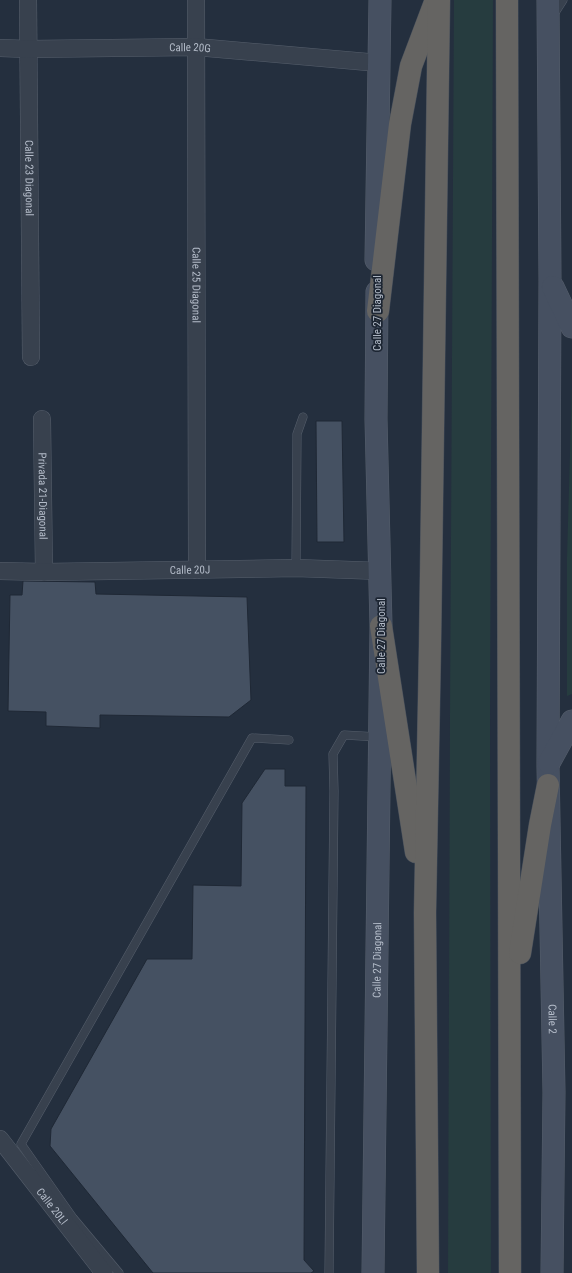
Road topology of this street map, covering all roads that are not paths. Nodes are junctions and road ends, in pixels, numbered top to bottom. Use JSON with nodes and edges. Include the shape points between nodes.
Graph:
{"nodes":[{"id":1,"x":28,"y":0,"type":"edge"},
{"id":2,"x":196,"y":0,"type":"edge"},
{"id":3,"x":380,"y":0,"type":"edge"},
{"id":4,"x":436,"y":0,"type":"edge"},
{"id":5,"x":439,"y":0,"type":"edge"},
{"id":6,"x":507,"y":0,"type":"edge"},
{"id":7,"x":548,"y":0,"type":"edge"},
{"id":8,"x":563,"y":0,"type":"edge"},
{"id":9,"x":548,"y":23,"type":"junction"},
{"id":10,"x":196,"y":47,"type":"junction"},
{"id":11,"x":0,"y":48,"type":"edge"},
{"id":12,"x":28,"y":49,"type":"junction"},
{"id":13,"x":379,"y":63,"type":"junction"},
{"id":14,"x":550,"y":280,"type":"junction"},
{"id":15,"x":378,"y":311,"type":"junction"},
{"id":16,"x":572,"y":327,"type":"edge"},
{"id":17,"x":32,"y":357,"type":"dead end"},
{"id":18,"x":303,"y":417,"type":"dead end"},
{"id":19,"x":42,"y":419,"type":"dead end"},
{"id":20,"x":296,"y":568,"type":"junction"},
{"id":21,"x":197,"y":570,"type":"junction"},
{"id":22,"x":0,"y":571,"type":"edge"},
{"id":23,"x":380,"y":571,"type":"junction"},
{"id":24,"x":44,"y":572,"type":"junction"},
{"id":25,"x":381,"y":626,"type":"junction"},
{"id":26,"x":572,"y":721,"type":"edge"},
{"id":27,"x":380,"y":737,"type":"junction"},
{"id":28,"x":289,"y":740,"type":"dead end"},
{"id":29,"x":548,"y":775,"type":"junction"},
{"id":30,"x":425,"y":913,"type":"junction"},
{"id":31,"x":509,"y":1023,"type":"junction"},
{"id":32,"x":0,"y":1139,"type":"edge"},
{"id":33,"x":104,"y":1273,"type":"edge"},
{"id":34,"x":119,"y":1273,"type":"edge"},
{"id":35,"x":330,"y":1273,"type":"edge"},
{"id":36,"x":374,"y":1273,"type":"edge"},
{"id":37,"x":428,"y":1273,"type":"edge"},
{"id":38,"x":510,"y":1273,"type":"edge"},
{"id":39,"x":552,"y":1273,"type":"edge"}],
"edges":[{"from":1,"to":12,"type":"street","name":"Calle 23 Diagonal"},
{"from":2,"to":10,"type":"street","name":"Calle 25 Diagonal"},
{"from":3,"to":13,"type":"main road","name":"Calle 27 Diagonal"},
{"from":4,"to":15,"type":"highway","via":[[411,66],[400,124]]},
{"from":5,"to":30,"type":"highway"},
{"from":6,"to":31,"type":"highway"},
{"from":7,"to":9,"type":"main road","name":"Calle 2"},
{"from":8,"to":9,"type":"lane"},
{"from":9,"to":14,"type":"main road","name":"Calle 2"},
{"from":10,"to":12,"type":"street","name":"Calle 20G"},
{"from":10,"to":13,"type":"street","name":"Calle 20G"},
{"from":10,"to":21,"type":"street","name":"Calle 25 Diagonal"},
{"from":11,"to":12,"type":"street","name":"Calle 20G"},
{"from":12,"to":17,"type":"street","name":"Calle 23 Diagonal"},
{"from":13,"to":15,"type":"main road","name":"Calle 27 Diagonal","via":[[376,251]]},
{"from":14,"to":16,"type":"main road"},
{"from":14,"to":29,"type":"main road","name":"Calle 2"},
{"from":15,"to":23,"type":"main road","name":"Calle 27 Diagonal","via":[[376,419]]},
{"from":18,"to":20,"type":"lane","via":[[297,434]]},
{"from":19,"to":24,"type":"street","name":"Privada 21-Diagonal"},
{"from":20,"to":21,"type":"street","name":"Calle 20J"},
{"from":20,"to":23,"type":"street","name":"Calle 20J"},
{"from":21,"to":24,"type":"street","name":"Calle 20J"},
{"from":22,"to":24,"type":"street","name":"Calle 20J"},
{"from":23,"to":25,"type":"main road","name":"Calle 27 Diagonal"},
{"from":25,"to":27,"type":"main road","name":"Calle 27 Diagonal"},
{"from":25,"to":30,"type":"highway"},
{"from":26,"to":29,"type":"main road"},
{"from":27,"to":35,"type":"lane","via":[[344,735],[333,754]]},
{"from":27,"to":36,"type":"main road","name":"Calle 27 Diagonal"},
{"from":28,"to":34,"type":"lane","via":[[252,738],[21,1144],[73,1218]]},
{"from":29,"to":31,"type":"highway"},
{"from":29,"to":39,"type":"main road","name":"Calle 2","via":[[554,1092]]},
{"from":30,"to":37,"type":"highway"},
{"from":31,"to":38,"type":"highway"},
{"from":32,"to":33,"type":"street","name":"Calle 20Ll"}]}
